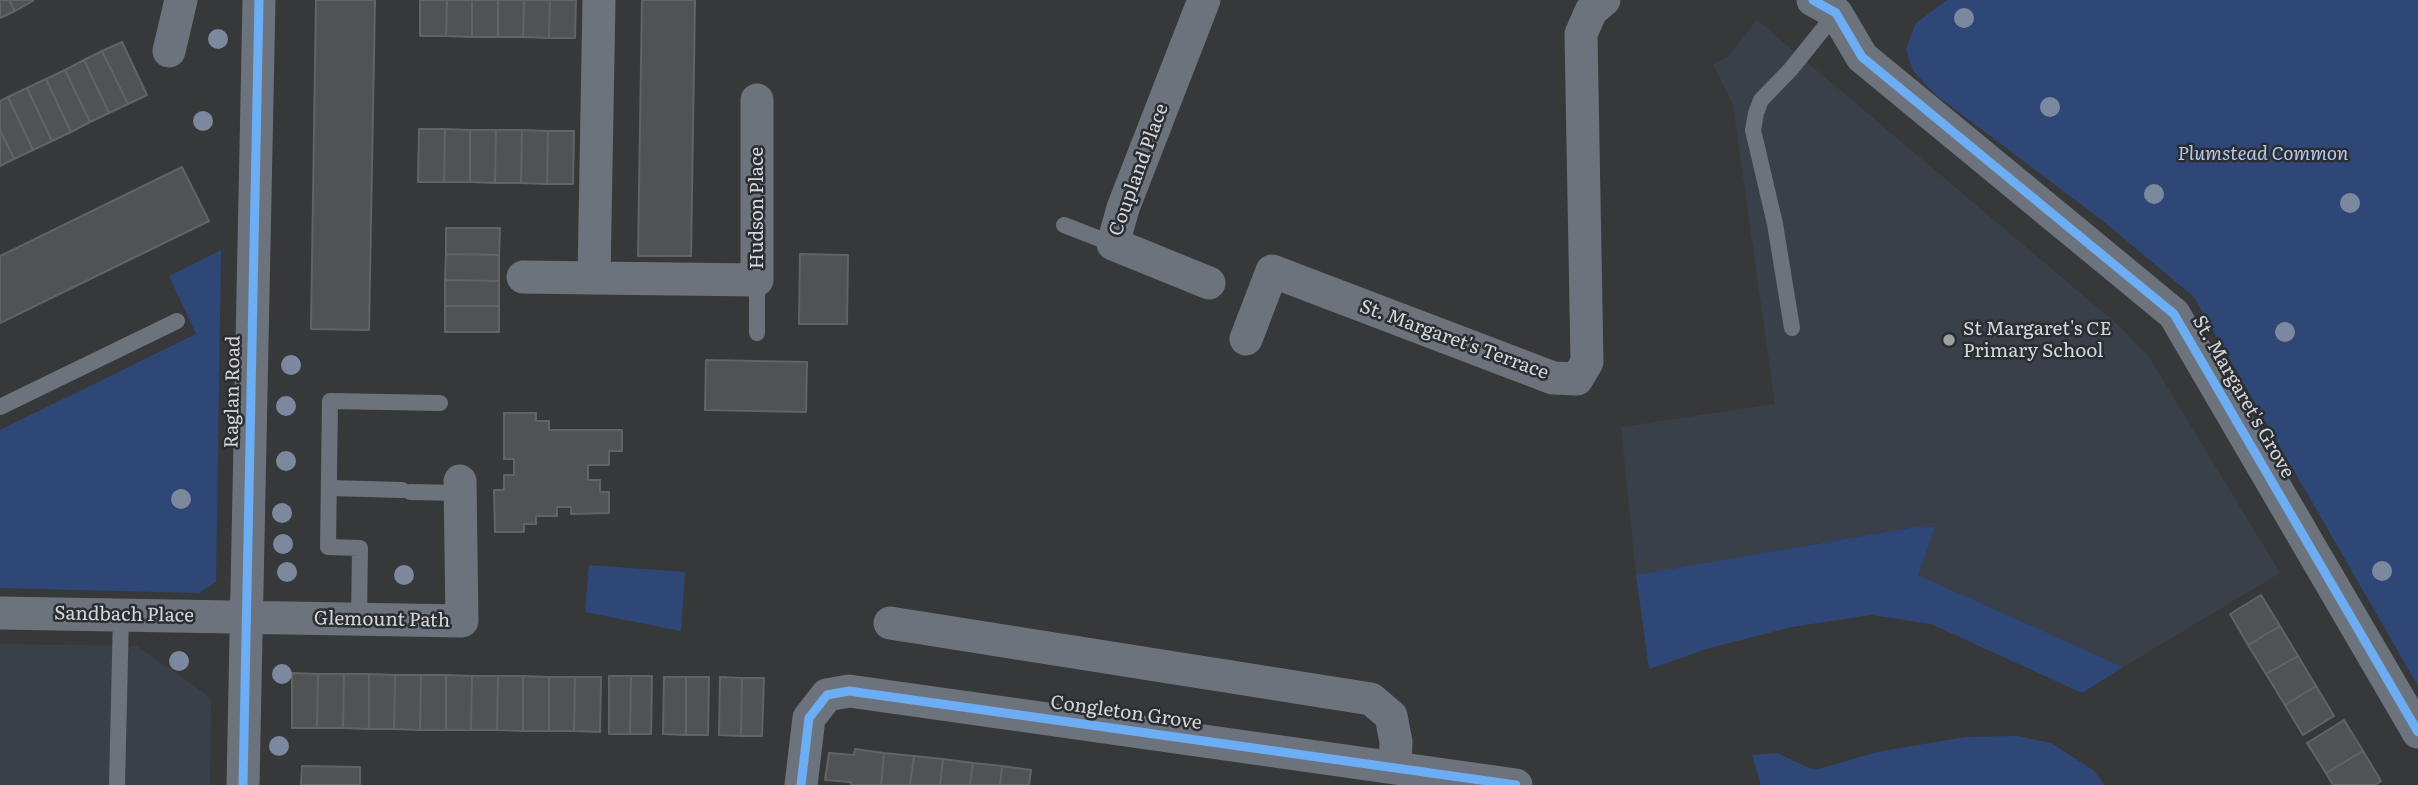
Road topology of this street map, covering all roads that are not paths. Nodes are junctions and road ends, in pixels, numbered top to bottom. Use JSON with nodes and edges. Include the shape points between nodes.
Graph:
{"nodes":[{"id":1,"x":181,"y":0,"type":"edge"},
{"id":2,"x":259,"y":0,"type":"edge"},
{"id":3,"x":599,"y":0,"type":"edge"},
{"id":4,"x":1205,"y":0,"type":"edge"},
{"id":5,"x":1604,"y":0,"type":"edge"},
{"id":6,"x":1837,"y":4,"type":"edge"},
{"id":7,"x":169,"y":51,"type":"dead end"},
{"id":8,"x":757,"y":100,"type":"dead end"},
{"id":9,"x":1064,"y":225,"type":"dead end"},
{"id":10,"x":1113,"y":244,"type":"junction"},
{"id":11,"x":523,"y":277,"type":"dead end"},
{"id":12,"x":594,"y":278,"type":"junction"},
{"id":13,"x":757,"y":280,"type":"junction"},
{"id":14,"x":1209,"y":283,"type":"dead end"},
{"id":15,"x":177,"y":321,"type":"dead end"},
{"id":16,"x":1792,"y":328,"type":"dead end"},
{"id":17,"x":757,"y":333,"type":"dead end"},
{"id":18,"x":1245,"y":339,"type":"dead end"},
{"id":19,"x":440,"y":403,"type":"dead end"},
{"id":20,"x":0,"y":407,"type":"edge"},
{"id":21,"x":460,"y":487,"type":"joint"},
{"id":22,"x":329,"y":488,"type":"junction"},
{"id":23,"x":0,"y":613,"type":"edge"},
{"id":24,"x":121,"y":615,"type":"junction"},
{"id":25,"x":247,"y":617,"type":"junction"},
{"id":26,"x":359,"y":619,"type":"junction"},
{"id":27,"x":890,"y":623,"type":"dead end"},
{"id":28,"x":2418,"y":732,"type":"edge"},
{"id":29,"x":1395,"y":768,"type":"junction"},
{"id":30,"x":117,"y":785,"type":"edge"},
{"id":31,"x":243,"y":785,"type":"edge"},
{"id":32,"x":801,"y":785,"type":"edge"},
{"id":33,"x":1516,"y":785,"type":"edge"}],
"edges":[{"from":1,"to":7,"type":"street"},
{"from":2,"to":25,"type":"street","name":"Raglan Road"},
{"from":3,"to":12,"type":"street"},
{"from":4,"to":10,"type":"street","name":"Coupland Place"},
{"from":5,"to":18,"type":"street","name":"St. Margaret's Terrace","via":[[1591,11],[1581,34],[1587,362],[1577,379],[1553,377],[1272,271]]},
{"from":6,"to":16,"type":"lane","via":[[1791,69],[1761,100],[1753,130]]},
{"from":6,"to":28,"type":"street","name":"St. Margaret's Grove","via":[[1863,57],[2174,314]]},
{"from":8,"to":13,"type":"street","name":"Hudson Place"},
{"from":9,"to":10,"type":"lane"},
{"from":10,"to":14,"type":"street","name":"Coupland Place"},
{"from":11,"to":12,"type":"street","name":"Hudson Place"},
{"from":12,"to":13,"type":"street","name":"Hudson Place"},
{"from":13,"to":17,"type":"lane"},
{"from":15,"to":20,"type":"lane"},
{"from":19,"to":22,"type":"lane","via":[[330,401]]},
{"from":21,"to":22,"type":"lane","via":[[406,491]]},
{"from":21,"to":26,"type":"street","name":"Glemount Path","via":[[461,621]]},
{"from":22,"to":26,"type":"lane","via":[[328,547],[360,548]]},
{"from":23,"to":24,"type":"street","name":"Sandbach Place"},
{"from":24,"to":25,"type":"street","name":"Sandbach Place"},
{"from":24,"to":30,"type":"lane"},
{"from":25,"to":26,"type":"street","name":"Glemount Path"},
{"from":25,"to":31,"type":"street","name":"Raglan Road"},
{"from":27,"to":29,"type":"street","via":[[1371,699],[1391,716]]},
{"from":29,"to":32,"type":"street","name":"Congleton Grove","via":[[849,691],[827,695],[808,718]]},
{"from":29,"to":33,"type":"street","name":"Congleton Grove"}]}
